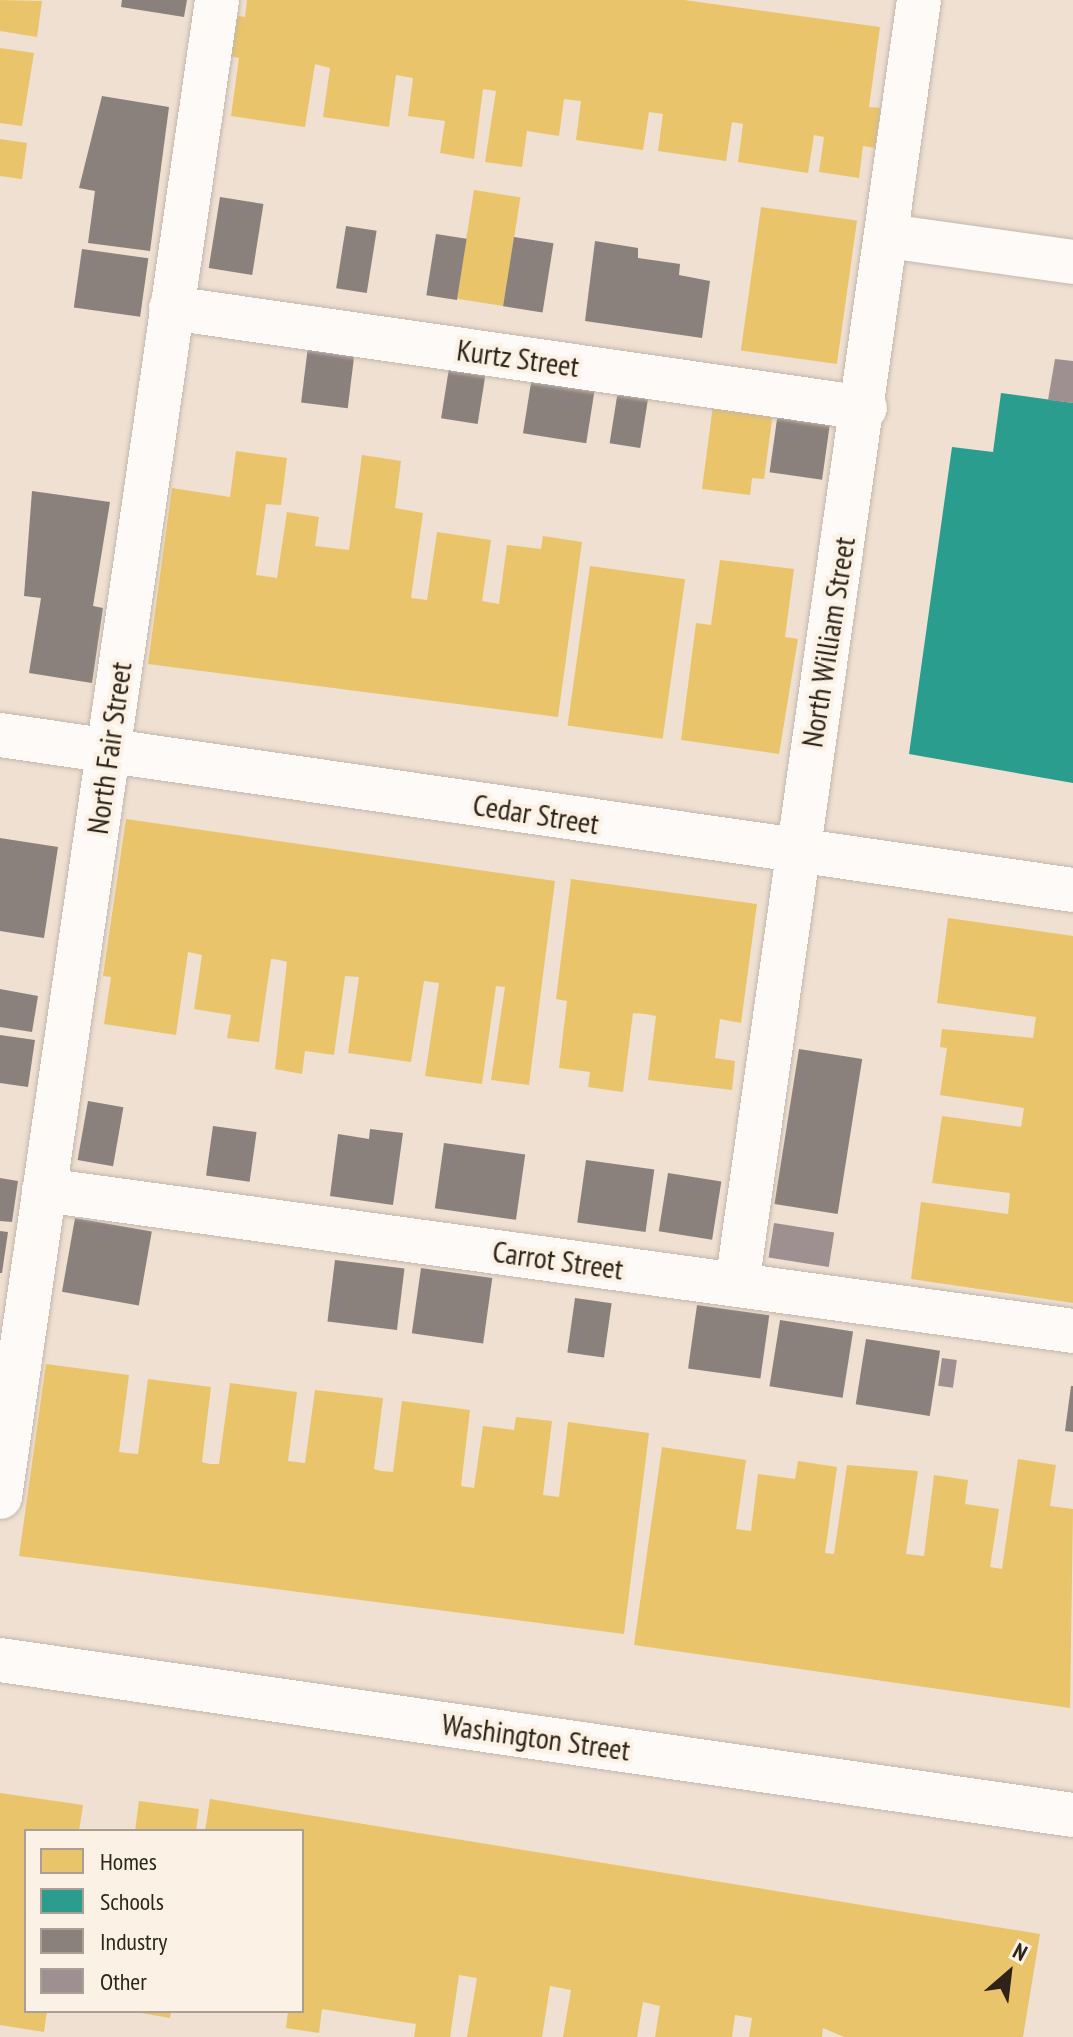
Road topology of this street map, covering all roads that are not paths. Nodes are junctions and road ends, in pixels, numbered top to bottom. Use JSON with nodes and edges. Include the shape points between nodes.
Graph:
{"nodes":[{"id":1,"x":217,"y":0,"type":"edge"},
{"id":2,"x":919,"y":0,"type":"edge"},
{"id":3,"x":888,"y":236,"type":"junction"},
{"id":4,"x":1073,"y":262,"type":"edge"},
{"id":5,"x":171,"y":308,"type":"junction"},
{"id":6,"x":865,"y":408,"type":"junction"},
{"id":7,"x":0,"y":735,"type":"edge"},
{"id":8,"x":109,"y":749,"type":"junction"},
{"id":9,"x":794,"y":853,"type":"junction"},
{"id":10,"x":1073,"y":890,"type":"edge"},
{"id":11,"x":44,"y":1190,"type":"junction"},
{"id":12,"x":737,"y":1285,"type":"junction"},
{"id":13,"x":1073,"y":1331,"type":"edge"},
{"id":14,"x":0,"y":1497,"type":"edge"},
{"id":15,"x":0,"y":1660,"type":"edge"},
{"id":16,"x":1073,"y":1815,"type":"edge"}],
"edges":[{"from":1,"to":5,"type":"street","name":"North Fair Street"},
{"from":2,"to":3,"type":"street","name":"North William Street"},
{"from":3,"to":4,"type":"street"},
{"from":3,"to":6,"type":"street","name":"North William Street"},
{"from":5,"to":6,"type":"street","name":"Kurtz Street"},
{"from":5,"to":8,"type":"street","name":"North Fair Street"},
{"from":6,"to":9,"type":"street","name":"North William Street"},
{"from":7,"to":8,"type":"street","name":"Cedar Street"},
{"from":8,"to":9,"type":"street","name":"Cedar Street"},
{"from":8,"to":11,"type":"street","name":"North Fair Street"},
{"from":9,"to":10,"type":"street","name":"Cedar Street"},
{"from":9,"to":12,"type":"street","name":"North William Street"},
{"from":11,"to":12,"type":"street","name":"Carrot Street"},
{"from":11,"to":14,"type":"street","name":"North Fair Street"},
{"from":12,"to":13,"type":"street","name":"Carrot Street"},
{"from":15,"to":16,"type":"street","name":"Washington Street"}]}
